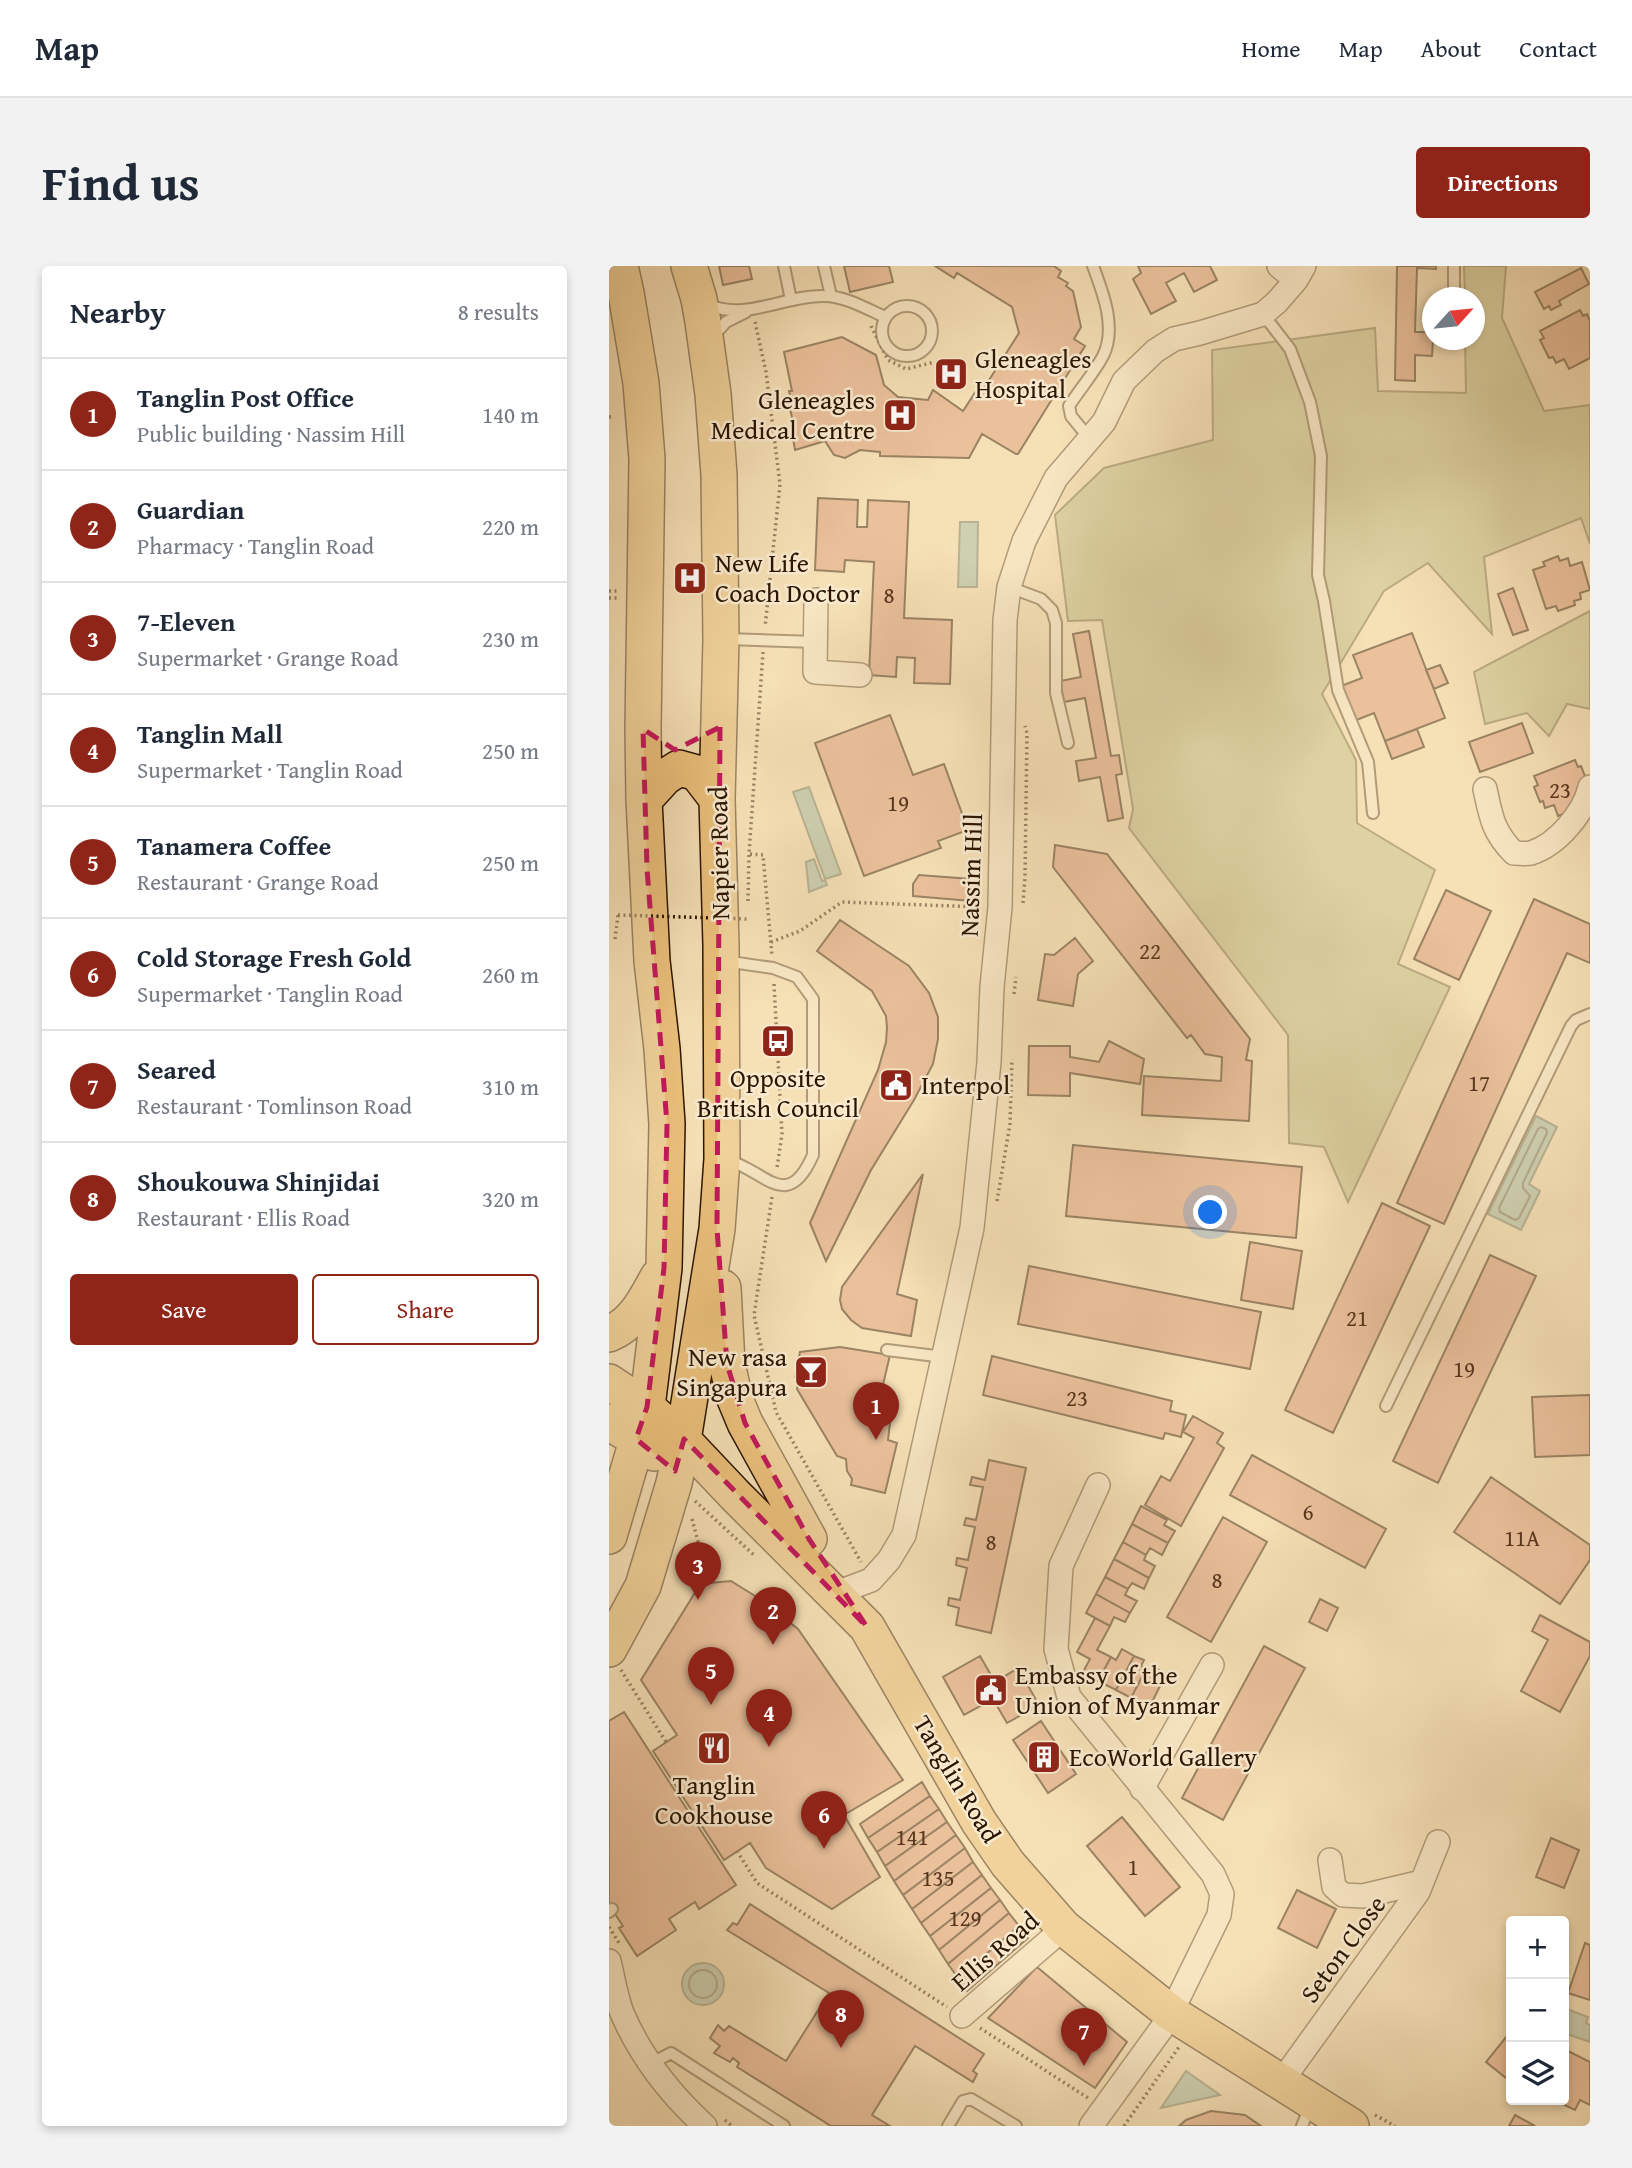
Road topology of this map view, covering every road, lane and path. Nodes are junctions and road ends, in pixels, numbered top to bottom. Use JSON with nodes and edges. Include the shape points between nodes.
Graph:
{"nodes":[{"id":1,"x":619,"y":266,"type":"edge"},
{"id":2,"x":784,"y":266,"type":"edge"},
{"id":3,"x":824,"y":266,"type":"edge"},
{"id":4,"x":1093,"y":266,"type":"edge"},
{"id":5,"x":1454,"y":266,"type":"edge"},
{"id":6,"x":1293,"y":271,"type":"edge"},
{"id":7,"x":694,"y":282,"type":"edge"},
{"id":8,"x":1454,"y":287,"type":"edge"},
{"id":9,"x":831,"y":296,"type":"junction"},
{"id":10,"x":791,"y":300,"type":"junction"},
{"id":11,"x":751,"y":310,"type":"junction"},
{"id":12,"x":1263,"y":314,"type":"junction"},
{"id":13,"x":885,"y":317,"type":"junction"},
{"id":14,"x":870,"y":325,"type":"dead end"},
{"id":15,"x":706,"y":351,"type":"junction"},
{"id":16,"x":935,"y":362,"type":"dead end"},
{"id":17,"x":1089,"y":438,"type":"junction"},
{"id":18,"x":1009,"y":587,"type":"junction"},
{"id":19,"x":816,"y":600,"type":"dead end"},
{"id":20,"x":721,"y":639,"type":"junction"},
{"id":21,"x":763,"y":640,"type":"junction"},
{"id":22,"x":816,"y":642,"type":"junction"},
{"id":23,"x":860,"y":675,"type":"dead end"},
{"id":24,"x":720,"y":727,"type":"junction"},
{"id":25,"x":643,"y":729,"type":"junction"},
{"id":26,"x":1069,"y":743,"type":"dead end"},
{"id":27,"x":1590,"y":787,"type":"edge"},
{"id":28,"x":1485,"y":789,"type":"dead end"},
{"id":29,"x":717,"y":799,"type":"junction"},
{"id":30,"x":644,"y":800,"type":"junction"},
{"id":31,"x":1373,"y":813,"type":"dead end"},
{"id":32,"x":749,"y":854,"type":"junction"},
{"id":33,"x":748,"y":906,"type":"dead end"},
{"id":34,"x":1000,"y":907,"type":"junction"},
{"id":35,"x":748,"y":919,"type":"dead end"},
{"id":36,"x":615,"y":939,"type":"dead end"},
{"id":37,"x":771,"y":942,"type":"junction"},
{"id":38,"x":721,"y":961,"type":"junction"},
{"id":39,"x":773,"y":968,"type":"junction"},
{"id":40,"x":1590,"y":1014,"type":"edge"},
{"id":41,"x":722,"y":1159,"type":"junction"},
{"id":42,"x":774,"y":1185,"type":"junction"},
{"id":43,"x":717,"y":1229,"type":"junction"},
{"id":44,"x":664,"y":1268,"type":"junction"},
{"id":45,"x":609,"y":1335,"type":"edge"},
{"id":46,"x":887,"y":1350,"type":"dead end"},
{"id":47,"x":944,"y":1357,"type":"junction"},
{"id":48,"x":609,"y":1382,"type":"edge"},
{"id":49,"x":1386,"y":1406,"type":"dead end"},
{"id":50,"x":631,"y":1423,"type":"edge"},
{"id":51,"x":687,"y":1456,"type":"junction"},
{"id":52,"x":1098,"y":1485,"type":"dead end"},
{"id":53,"x":609,"y":1536,"type":"edge"},
{"id":54,"x":809,"y":1539,"type":"junction"},
{"id":55,"x":859,"y":1585,"type":"junction"},
{"id":56,"x":867,"y":1627,"type":"junction"},
{"id":57,"x":614,"y":1657,"type":"edge"},
{"id":58,"x":1212,"y":1665,"type":"dead end"},
{"id":59,"x":666,"y":1742,"type":"dead end"},
{"id":60,"x":1142,"y":1788,"type":"junction"},
{"id":61,"x":1438,"y":1842,"type":"dead end"},
{"id":62,"x":737,"y":1851,"type":"dead end"},
{"id":63,"x":1330,"y":1860,"type":"dead end"},
{"id":64,"x":1422,"y":1882,"type":"junction"},
{"id":65,"x":609,"y":1927,"type":"edge"},
{"id":66,"x":1064,"y":1928,"type":"junction"},
{"id":67,"x":614,"y":1952,"type":"edge"},
{"id":68,"x":613,"y":1996,"type":"edge"},
{"id":69,"x":962,"y":2016,"type":"junction"},
{"id":70,"x":1177,"y":2028,"type":"junction"},
{"id":71,"x":650,"y":2064,"type":"junction"},
{"id":72,"x":1281,"y":2082,"type":"junction"},
{"id":73,"x":1090,"y":2100,"type":"dead end"},
{"id":74,"x":1307,"y":2114,"type":"edge"},
{"id":75,"x":1361,"y":2120,"type":"edge"},
{"id":76,"x":997,"y":2121,"type":"edge"},
{"id":77,"x":713,"y":2122,"type":"edge"},
{"id":78,"x":732,"y":2126,"type":"edge"},
{"id":79,"x":784,"y":2126,"type":"edge"},
{"id":80,"x":948,"y":2126,"type":"edge"},
{"id":81,"x":1016,"y":2126,"type":"edge"},
{"id":82,"x":1091,"y":2126,"type":"edge"},
{"id":83,"x":1124,"y":2126,"type":"edge"},
{"id":84,"x":1395,"y":2126,"type":"edge"}],
"edges":[{"from":1,"to":25,"type":"main road","via":[[641,383],[647,459]]},
{"from":2,"to":10,"type":"lane"},
{"from":3,"to":9,"type":"lane"},
{"from":4,"to":17,"type":"lane","via":[[1105,300],[1108,337],[1104,355],[1069,405],[1071,416]]},
{"from":5,"to":8,"type":"lane"},
{"from":6,"to":12,"type":"street","name":"Nassim Hill","via":[[1277,302]]},
{"from":7,"to":11,"type":"lane","via":[[704,303],[722,311]]},
{"from":7,"to":15,"type":"main road","name":"Napier Road"},
{"from":9,"to":10,"type":"lane"},
{"from":9,"to":13,"type":"lane"},
{"from":10,"to":11,"type":"lane"},
{"from":11,"to":15,"type":"lane","via":[[716,330]]},
{"from":11,"to":21,"type":"path","via":[[766,372],[780,484]]},
{"from":12,"to":17,"type":"street","name":"Nassim Hill","via":[[1174,339],[1156,351],[1124,381],[1104,422]]},
{"from":12,"to":31,"type":"lane","via":[[1290,349],[1310,402],[1321,456],[1318,575],[1338,690],[1368,762]]},
{"from":13,"to":13,"type":"lane","via":[[902,306],[922,310],[932,326],[929,345],[912,356],[893,352],[883,336]]},
{"from":14,"to":16,"type":"path","via":[[888,360],[906,369]]},
{"from":15,"to":20,"type":"main road","name":"Napier Road","via":[[719,475]]},
{"from":17,"to":18,"type":"street","name":"Nassim Hill","via":[[1056,478],[1024,541]]},
{"from":18,"to":26,"type":"lane","via":[[1041,599],[1052,610],[1056,693]]},
{"from":18,"to":34,"type":"street","name":"Nassim Hill"},
{"from":19,"to":22,"type":"street"},
{"from":20,"to":21,"type":"lane"},
{"from":20,"to":24,"type":"main road","name":"Napier Road"},
{"from":21,"to":22,"type":"lane"},
{"from":21,"to":32,"type":"path"},
{"from":22,"to":23,"type":"street","via":[[815,672]]},
{"from":24,"to":25,"type":"main road","via":[[695,744],[675,750]]},
{"from":24,"to":29,"type":"main road","name":"Napier Road"},
{"from":25,"to":30,"type":"main road"},
{"from":27,"to":28,"type":"street","via":[[1573,822],[1530,853],[1514,853],[1502,842],[1493,827]]},
{"from":29,"to":30,"type":"main road","via":[[697,773],[679,768]]},
{"from":29,"to":38,"type":"main road","name":"Napier Road"},
{"from":30,"to":44,"type":"main road","via":[[667,1124]]},
{"from":32,"to":33,"type":"path"},
{"from":32,"to":37,"type":"path","via":[[763,855]]},
{"from":34,"to":37,"type":"path","via":[[842,902],[800,931]]},
{"from":34,"to":47,"type":"street","name":"Nassim Hill","via":[[972,1228]]},
{"from":35,"to":36,"type":"path","bridge":true,"via":[[618,915]]},
{"from":37,"to":39,"type":"path"},
{"from":38,"to":39,"type":"lane"},
{"from":38,"to":41,"type":"main road","name":"Napier Road"},
{"from":39,"to":42,"type":"path","via":[[782,1134]]},
{"from":39,"to":42,"type":"lane","via":[[797,977],[813,999],[813,1155],[793,1183]]},
{"from":40,"to":49,"type":"lane","via":[[1571,1026]]},
{"from":41,"to":42,"type":"lane"},
{"from":41,"to":43,"type":"main road","name":"Napier Road"},
{"from":42,"to":55,"type":"path","via":[[754,1315],[776,1412]]},
{"from":43,"to":51,"type":"main road","name":"Napier Road"},
{"from":43,"to":54,"type":"main road","via":[[727,1364],[735,1399]]},
{"from":44,"to":45,"type":"main road","via":[[639,1312]]},
{"from":44,"to":50,"type":"main road"},
{"from":46,"to":47,"type":"lane"},
{"from":47,"to":55,"type":"street","name":"Nassim Hill","via":[[904,1535],[889,1560]]},
{"from":48,"to":50,"type":"main road","name":"Tanglin Road"},
{"from":50,"to":51,"type":"main road","name":"Tanglin Road"},
{"from":50,"to":53,"type":"main road"},
{"from":51,"to":54,"type":"main road","via":[[744,1475],[759,1485]]},
{"from":51,"to":56,"type":"main road","name":"Tanglin Road","via":[[735,1495]]},
{"from":51,"to":57,"type":"main road","name":"Napier Road"},
{"from":52,"to":60,"type":"street","via":[[1061,1566],[1056,1649],[1069,1697]]},
{"from":54,"to":55,"type":"main road"},
{"from":55,"to":56,"type":"main road"},
{"from":56,"to":66,"type":"main road","name":"Tanglin Road","via":[[979,1822],[1008,1864]]},
{"from":57,"to":59,"type":"path"},
{"from":58,"to":60,"type":"street"},
{"from":60,"to":70,"type":"street","via":[[1213,1874],[1222,1894],[1219,1915]]},
{"from":61,"to":64,"type":"street","name":"Seton Close"},
{"from":62,"to":69,"type":"path","via":[[757,1883]]},
{"from":63,"to":64,"type":"street","via":[[1335,1887],[1343,1895],[1363,1896]]},
{"from":64,"to":72,"type":"street","name":"Seton Close"},
{"from":65,"to":67,"type":"path"},
{"from":66,"to":69,"type":"street","name":"Ellis Road"},
{"from":66,"to":70,"type":"main road","name":"Tanglin Road"},
{"from":67,"to":68,"type":"street"},
{"from":68,"to":71,"type":"street"},
{"from":69,"to":73,"type":"path"},
{"from":70,"to":72,"type":"main road","name":"Tanglin Road"},
{"from":70,"to":82,"type":"street","via":[[1162,2028]]},
{"from":70,"to":83,"type":"path"},
{"from":71,"to":77,"type":"street","via":[[681,2105]]},
{"from":71,"to":79,"type":"lane","via":[[671,2053]]},
{"from":72,"to":74,"type":"main road","name":"Tanglin Road"},
{"from":74,"to":75,"type":"main road","name":"Tanglin Road"},
{"from":75,"to":84,"type":"path"},
{"from":76,"to":80,"type":"lane","via":[[971,2098],[963,2101]]},
{"from":76,"to":81,"type":"lane"},
{"from":77,"to":78,"type":"path"}]}
